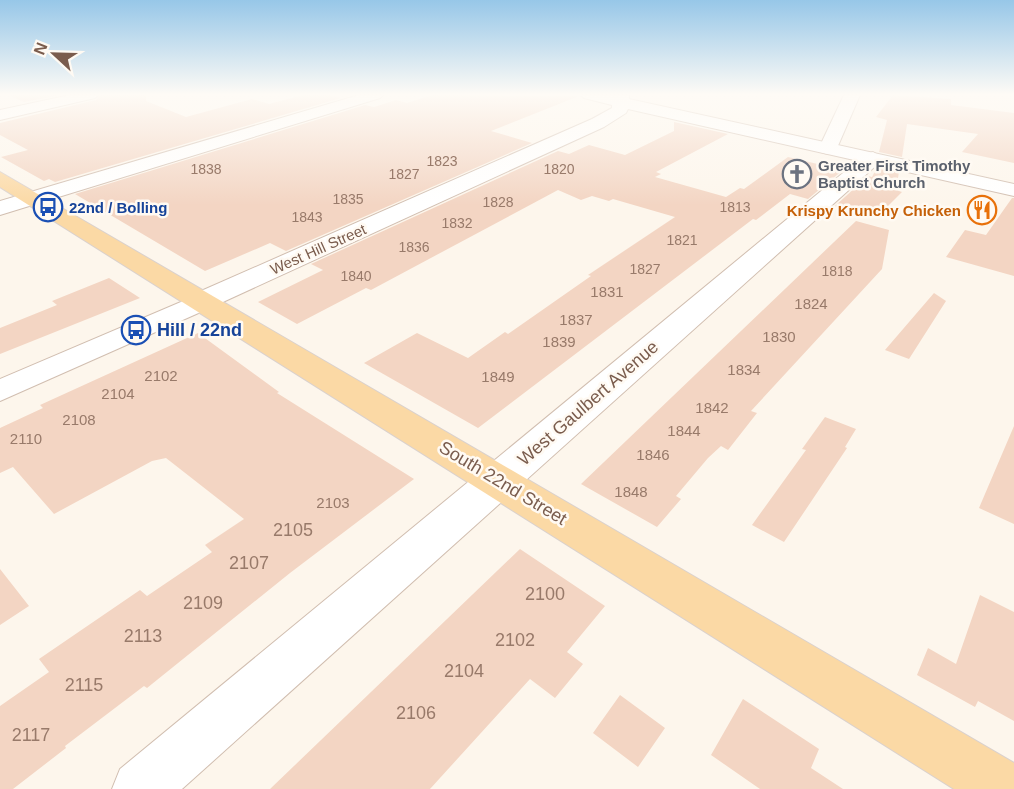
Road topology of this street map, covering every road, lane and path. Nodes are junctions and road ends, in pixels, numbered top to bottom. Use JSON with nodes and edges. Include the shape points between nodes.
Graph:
{"nodes":[{"id":1,"x":253,"y":132,"type":"edge"},
{"id":2,"x":578,"y":132,"type":"edge"},
{"id":3,"x":760,"y":132,"type":"edge"},
{"id":4,"x":835,"y":132,"type":"edge"},
{"id":5,"x":828,"y":148,"type":"junction"},
{"id":6,"x":873,"y":158,"type":"junction"},
{"id":7,"x":0,"y":178,"type":"edge"},
{"id":8,"x":1014,"y":190,"type":"edge"},
{"id":9,"x":33,"y":198,"type":"junction"},
{"id":10,"x":0,"y":208,"type":"edge"},
{"id":11,"x":202,"y":301,"type":"junction"},
{"id":12,"x":0,"y":391,"type":"edge"},
{"id":13,"x":498,"y":480,"type":"junction"},
{"id":14,"x":140,"y":789,"type":"edge"},
{"id":15,"x":1005,"y":789,"type":"edge"}],
"edges":[{"from":1,"to":9,"type":"street"},
{"from":2,"to":11,"type":"street","name":"West Hill Street"},
{"from":3,"to":5,"type":"street"},
{"from":4,"to":5,"type":"street"},
{"from":5,"to":6,"type":"street"},
{"from":6,"to":8,"type":"street"},
{"from":6,"to":13,"type":"street","name":"West Gaulbert Avenue"},
{"from":7,"to":9,"type":"main road","name":"South 22nd Street"},
{"from":9,"to":10,"type":"street"},
{"from":9,"to":11,"type":"main road","name":"South 22nd Street"},
{"from":11,"to":12,"type":"street","name":"West Hill Street"},
{"from":11,"to":13,"type":"main road","name":"South 22nd Street"},
{"from":13,"to":14,"type":"street","name":"West Gaulbert Avenue"},
{"from":13,"to":15,"type":"main road","name":"South 22nd Street"}]}
